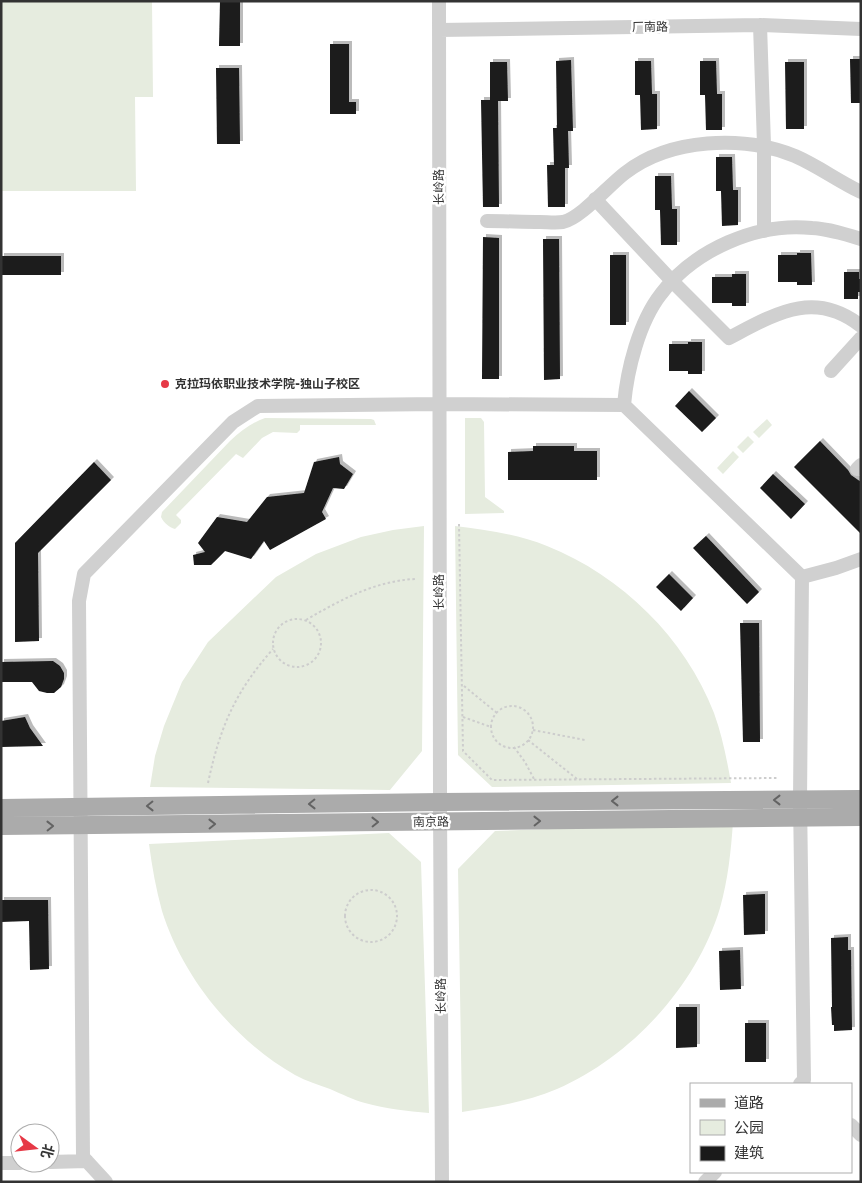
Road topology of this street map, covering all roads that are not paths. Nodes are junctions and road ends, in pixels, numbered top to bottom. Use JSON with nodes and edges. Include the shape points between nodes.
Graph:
{"nodes":[{"id":1,"x":439,"y":1,"type":"edge"},
{"id":2,"x":760,"y":25,"type":"junction"},
{"id":3,"x":861,"y":29,"type":"edge"},
{"id":4,"x":439,"y":30,"type":"junction"},
{"id":5,"x":764,"y":145,"type":"junction"},
{"id":6,"x":861,"y":192,"type":"edge"},
{"id":7,"x":595,"y":200,"type":"junction"},
{"id":8,"x":487,"y":221,"type":"dead end"},
{"id":9,"x":764,"y":231,"type":"junction"},
{"id":10,"x":861,"y":239,"type":"edge"},
{"id":11,"x":672,"y":281,"type":"junction"},
{"id":12,"x":861,"y":326,"type":"edge"},
{"id":13,"x":861,"y":338,"type":"edge"},
{"id":14,"x":831,"y":371,"type":"dead end"},
{"id":15,"x":439,"y":404,"type":"junction"},
{"id":16,"x":624,"y":405,"type":"junction"},
{"id":17,"x":861,"y":559,"type":"edge"},
{"id":18,"x":802,"y":577,"type":"junction"},
{"id":19,"x":861,"y":800,"type":"edge"},
{"id":20,"x":440,"y":802,"type":"junction"},
{"id":21,"x":81,"y":807,"type":"junction"},
{"id":22,"x":1,"y":808,"type":"edge"},
{"id":23,"x":800,"y":809,"type":"junction"},
{"id":24,"x":861,"y":817,"type":"edge"},
{"id":25,"x":440,"y":822,"type":"junction"},
{"id":26,"x":81,"y":825,"type":"junction"},
{"id":27,"x":1,"y":826,"type":"edge"},
{"id":28,"x":804,"y":1083,"type":"edge"},
{"id":29,"x":87,"y":1161,"type":"junction"},
{"id":30,"x":60,"y":1162,"type":"edge"},
{"id":31,"x":714,"y":1173,"type":"edge"},
{"id":32,"x":106,"y":1182,"type":"edge"},
{"id":33,"x":442,"y":1182,"type":"edge"},
{"id":34,"x":705,"y":1182,"type":"edge"}],
"edges":[{"from":1,"to":4,"type":"street","name":"长岭路"},
{"from":2,"to":3,"type":"street","name":"厂南路"},
{"from":2,"to":4,"type":"street","name":"厂南路"},
{"from":2,"to":5,"type":"street"},
{"from":4,"to":15,"type":"street","name":"长岭路"},
{"from":5,"to":6,"type":"street","via":[[828,172]]},
{"from":5,"to":7,"type":"street","via":[[686,145],[654,155],[626,172]]},
{"from":5,"to":9,"type":"street"},
{"from":7,"to":8,"type":"street","via":[[564,222]]},
{"from":7,"to":11,"type":"street"},
{"from":9,"to":10,"type":"street","via":[[812,228]]},
{"from":9,"to":11,"type":"street","via":[[734,240],[704,255]]},
{"from":11,"to":12,"type":"street","via":[[729,338],[788,309],[809,306],[850,318]]},
{"from":11,"to":16,"type":"street","via":[[660,295],[644,326],[632,357]]},
{"from":13,"to":14,"type":"street"},
{"from":15,"to":16,"type":"street"},
{"from":15,"to":20,"type":"street","name":"长岭路"},
{"from":15,"to":21,"type":"street","via":[[258,406],[233,422],[84,574],[79,601]]},
{"from":16,"to":18,"type":"street"},
{"from":17,"to":18,"type":"street"},
{"from":18,"to":23,"type":"street"},
{"from":19,"to":23,"type":"main road","name":"南京路"},
{"from":20,"to":21,"type":"main road","name":"南京路","one_way":true},
{"from":23,"to":20,"type":"main road","name":"南京路","one_way":true},
{"from":20,"to":25,"type":"street","name":"长岭路"},
{"from":21,"to":22,"type":"main road","name":"南京路"},
{"from":21,"to":26,"type":"street"},
{"from":23,"to":24,"type":"main road","name":"南京路"},
{"from":25,"to":23,"type":"main road","name":"南京路","one_way":true},
{"from":23,"to":28,"type":"street"},
{"from":26,"to":25,"type":"main road","name":"南京路","one_way":true},
{"from":25,"to":33,"type":"street","name":"长岭路"},
{"from":27,"to":26,"type":"main road","name":"南京路","one_way":true},
{"from":26,"to":29,"type":"street","via":[[83,1157]]},
{"from":29,"to":30,"type":"street"},
{"from":29,"to":32,"type":"street"},
{"from":31,"to":34,"type":"street"}]}
